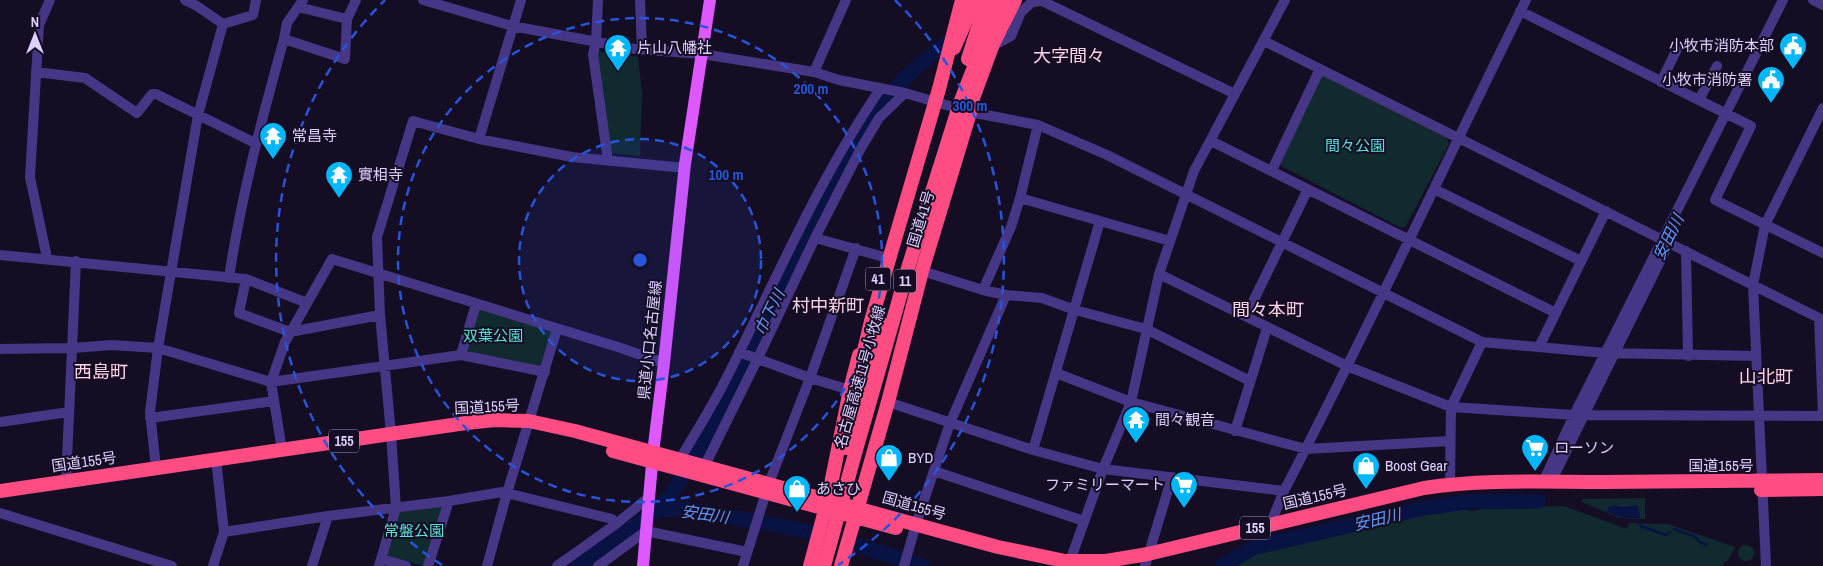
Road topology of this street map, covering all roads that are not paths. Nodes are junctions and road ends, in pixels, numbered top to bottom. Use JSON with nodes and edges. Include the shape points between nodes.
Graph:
{"nodes":[{"id":1,"x":50,"y":0,"type":"edge"},
{"id":2,"x":185,"y":0,"type":"edge"},
{"id":3,"x":256,"y":0,"type":"edge"},
{"id":4,"x":356,"y":0,"type":"edge"},
{"id":5,"x":423,"y":0,"type":"edge"},
{"id":6,"x":521,"y":0,"type":"edge"},
{"id":7,"x":598,"y":0,"type":"edge"},
{"id":8,"x":640,"y":0,"type":"edge"},
{"id":9,"x":710,"y":0,"type":"edge"},
{"id":10,"x":846,"y":0,"type":"edge"},
{"id":11,"x":962,"y":0,"type":"edge"},
{"id":12,"x":975,"y":0,"type":"edge"},
{"id":13,"x":987,"y":0,"type":"edge"},
{"id":14,"x":1000,"y":0,"type":"edge"},
{"id":15,"x":1014,"y":0,"type":"edge"},
{"id":16,"x":1286,"y":0,"type":"edge"},
{"id":17,"x":1526,"y":0,"type":"edge"},
{"id":18,"x":1783,"y":0,"type":"edge"},
{"id":19,"x":1813,"y":0,"type":"edge"},
{"id":20,"x":301,"y":4,"type":"edge"},
{"id":21,"x":1823,"y":5,"type":"edge"},
{"id":22,"x":1520,"y":11,"type":"junction"},
{"id":23,"x":347,"y":20,"type":"junction"},
{"id":24,"x":223,"y":24,"type":"junction"},
{"id":25,"x":512,"y":26,"type":"junction"},
{"id":26,"x":284,"y":39,"type":"junction"},
{"id":27,"x":1264,"y":41,"type":"junction"},
{"id":28,"x":596,"y":42,"type":"junction"},
{"id":29,"x":996,"y":44,"type":"junction"},
{"id":30,"x":1679,"y":45,"type":"dead end"},
{"id":31,"x":642,"y":50,"type":"junction"},
{"id":32,"x":702,"y":54,"type":"junction"},
{"id":33,"x":1717,"y":66,"type":"dead end"},
{"id":34,"x":1320,"y":70,"type":"junction"},
{"id":35,"x":36,"y":72,"type":"junction"},
{"id":36,"x":814,"y":72,"type":"junction"},
{"id":37,"x":1661,"y":82,"type":"junction"},
{"id":38,"x":881,"y":88,"type":"junction"},
{"id":39,"x":905,"y":93,"type":"junction"},
{"id":40,"x":1236,"y":94,"type":"junction"},
{"id":41,"x":1699,"y":100,"type":"junction"},
{"id":42,"x":931,"y":101,"type":"junction"},
{"id":43,"x":1823,"y":108,"type":"edge"},
{"id":44,"x":970,"y":112,"type":"junction"},
{"id":45,"x":198,"y":114,"type":"junction"},
{"id":46,"x":1728,"y":115,"type":"junction"},
{"id":47,"x":1038,"y":125,"type":"junction"},
{"id":48,"x":1458,"y":138,"type":"junction"},
{"id":49,"x":480,"y":139,"type":"junction"},
{"id":50,"x":1211,"y":141,"type":"junction"},
{"id":51,"x":255,"y":143,"type":"junction"},
{"id":52,"x":608,"y":161,"type":"junction"},
{"id":53,"x":685,"y":168,"type":"junction"},
{"id":54,"x":1272,"y":170,"type":"junction"},
{"id":55,"x":1308,"y":189,"type":"junction"},
{"id":56,"x":1434,"y":189,"type":"junction"},
{"id":57,"x":1185,"y":196,"type":"junction"},
{"id":58,"x":1020,"y":198,"type":"junction"},
{"id":59,"x":1606,"y":211,"type":"junction"},
{"id":60,"x":1100,"y":221,"type":"junction"},
{"id":61,"x":1765,"y":225,"type":"junction"},
{"id":62,"x":815,"y":238,"type":"junction"},
{"id":63,"x":1410,"y":239,"type":"junction"},
{"id":64,"x":1170,"y":241,"type":"junction"},
{"id":65,"x":1665,"y":241,"type":"junction"},
{"id":66,"x":1282,"y":242,"type":"junction"},
{"id":67,"x":856,"y":248,"type":"junction"},
{"id":68,"x":1822,"y":250,"type":"edge"},
{"id":69,"x":1686,"y":251,"type":"junction"},
{"id":70,"x":0,"y":255,"type":"edge"},
{"id":71,"x":884,"y":257,"type":"junction"},
{"id":72,"x":47,"y":258,"type":"junction"},
{"id":73,"x":76,"y":261,"type":"junction"},
{"id":74,"x":1581,"y":261,"type":"junction"},
{"id":75,"x":908,"y":268,"type":"junction"},
{"id":76,"x":171,"y":271,"type":"junction"},
{"id":77,"x":922,"y":271,"type":"junction"},
{"id":78,"x":378,"y":273,"type":"junction"},
{"id":79,"x":1159,"y":274,"type":"junction"},
{"id":80,"x":229,"y":278,"type":"junction"},
{"id":81,"x":246,"y":279,"type":"junction"},
{"id":82,"x":1753,"y":285,"type":"junction"},
{"id":83,"x":983,"y":290,"type":"junction"},
{"id":84,"x":1382,"y":294,"type":"junction"},
{"id":85,"x":1006,"y":295,"type":"junction"},
{"id":86,"x":307,"y":303,"type":"junction"},
{"id":87,"x":476,"y":304,"type":"junction"},
{"id":88,"x":1075,"y":310,"type":"junction"},
{"id":89,"x":1556,"y":313,"type":"junction"},
{"id":90,"x":380,"y":315,"type":"junction"},
{"id":91,"x":1246,"y":316,"type":"junction"},
{"id":92,"x":1821,"y":319,"type":"edge"},
{"id":93,"x":1268,"y":328,"type":"junction"},
{"id":94,"x":557,"y":329,"type":"junction"},
{"id":95,"x":1146,"y":329,"type":"junction"},
{"id":96,"x":290,"y":332,"type":"junction"},
{"id":97,"x":1482,"y":342,"type":"junction"},
{"id":98,"x":1539,"y":347,"type":"junction"},
{"id":99,"x":73,"y":348,"type":"junction"},
{"id":100,"x":158,"y":348,"type":"junction"},
{"id":101,"x":0,"y":349,"type":"edge"},
{"id":102,"x":739,"y":352,"type":"junction"},
{"id":103,"x":1610,"y":353,"type":"junction"},
{"id":104,"x":461,"y":355,"type":"junction"},
{"id":105,"x":1688,"y":356,"type":"junction"},
{"id":106,"x":1756,"y":356,"type":"junction"},
{"id":107,"x":756,"y":359,"type":"junction"},
{"id":108,"x":664,"y":363,"type":"junction"},
{"id":109,"x":1347,"y":366,"type":"junction"},
{"id":110,"x":384,"y":367,"type":"junction"},
{"id":111,"x":545,"y":372,"type":"junction"},
{"id":112,"x":1056,"y":373,"type":"junction"},
{"id":113,"x":810,"y":378,"type":"junction"},
{"id":114,"x":1250,"y":381,"type":"junction"},
{"id":115,"x":271,"y":382,"type":"junction"},
{"id":116,"x":850,"y":390,"type":"junction"},
{"id":117,"x":274,"y":401,"type":"junction"},
{"id":118,"x":888,"y":402,"type":"junction"},
{"id":119,"x":1131,"y":402,"type":"junction"},
{"id":120,"x":1451,"y":407,"type":"junction"},
{"id":121,"x":69,"y":412,"type":"junction"},
{"id":122,"x":1759,"y":414,"type":"junction"},
{"id":123,"x":1574,"y":415,"type":"junction"},
{"id":124,"x":1584,"y":415,"type":"junction"},
{"id":125,"x":1823,"y":416,"type":"edge"},
{"id":126,"x":150,"y":418,"type":"junction"},
{"id":127,"x":0,"y":422,"type":"edge"},
{"id":128,"x":950,"y":423,"type":"junction"},
{"id":129,"x":528,"y":425,"type":"junction"},
{"id":130,"x":1235,"y":431,"type":"junction"},
{"id":131,"x":391,"y":438,"type":"junction"},
{"id":132,"x":1450,"y":441,"type":"junction"},
{"id":133,"x":846,"y":447,"type":"junction"},
{"id":134,"x":1306,"y":449,"type":"junction"},
{"id":135,"x":282,"y":450,"type":"junction"},
{"id":136,"x":1033,"y":450,"type":"junction"},
{"id":137,"x":653,"y":458,"type":"junction"},
{"id":138,"x":216,"y":463,"type":"junction"},
{"id":139,"x":690,"y":465,"type":"junction"},
{"id":140,"x":156,"y":468,"type":"junction"},
{"id":141,"x":1103,"y":470,"type":"junction"},
{"id":142,"x":934,"y":471,"type":"junction"},
{"id":143,"x":1172,"y":477,"type":"junction"},
{"id":144,"x":1823,"y":480,"type":"edge"},
{"id":145,"x":66,"y":481,"type":"junction"},
{"id":146,"x":1547,"y":482,"type":"junction"},
{"id":147,"x":1450,"y":484,"type":"junction"},
{"id":148,"x":1762,"y":486,"type":"junction"},
{"id":149,"x":768,"y":488,"type":"junction"},
{"id":150,"x":1823,"y":489,"type":"edge"},
{"id":151,"x":0,"y":491,"type":"edge"},
{"id":152,"x":1284,"y":491,"type":"junction"},
{"id":153,"x":507,"y":493,"type":"junction"},
{"id":154,"x":649,"y":497,"type":"junction"},
{"id":155,"x":0,"y":499,"type":"edge"},
{"id":156,"x":449,"y":501,"type":"junction"},
{"id":157,"x":827,"y":504,"type":"junction"},
{"id":158,"x":396,"y":508,"type":"junction"},
{"id":159,"x":0,"y":512,"type":"edge"},
{"id":160,"x":857,"y":512,"type":"junction"},
{"id":161,"x":328,"y":516,"type":"junction"},
{"id":162,"x":1084,"y":521,"type":"junction"},
{"id":163,"x":616,"y":524,"type":"junction"},
{"id":164,"x":1270,"y":525,"type":"junction"},
{"id":165,"x":915,"y":528,"type":"junction"},
{"id":166,"x":646,"y":531,"type":"junction"},
{"id":167,"x":224,"y":532,"type":"junction"},
{"id":168,"x":747,"y":552,"type":"junction"},
{"id":169,"x":1146,"y":561,"type":"edge"},
{"id":170,"x":380,"y":562,"type":"edge"},
{"id":171,"x":1067,"y":563,"type":"edge"},
{"id":172,"x":172,"y":566,"type":"edge"},
{"id":173,"x":213,"y":566,"type":"edge"},
{"id":174,"x":312,"y":566,"type":"edge"},
{"id":175,"x":406,"y":566,"type":"edge"},
{"id":176,"x":428,"y":566,"type":"edge"},
{"id":177,"x":487,"y":566,"type":"edge"},
{"id":178,"x":557,"y":566,"type":"edge"},
{"id":179,"x":598,"y":566,"type":"edge"},
{"id":180,"x":643,"y":566,"type":"edge"},
{"id":181,"x":743,"y":566,"type":"edge"},
{"id":182,"x":810,"y":566,"type":"edge"},
{"id":183,"x":815,"y":566,"type":"edge"},
{"id":184,"x":824,"y":566,"type":"edge"},
{"id":185,"x":841,"y":566,"type":"edge"},
{"id":186,"x":904,"y":566,"type":"edge"},
{"id":187,"x":1039,"y":566,"type":"edge"},
{"id":188,"x":1128,"y":566,"type":"edge"},
{"id":189,"x":1766,"y":566,"type":"edge"}],
"edges":[{"from":1,"to":35,"type":"street","via":[[39,25]]},
{"from":2,"to":24,"type":"street"},
{"from":3,"to":24,"type":"street","via":[[253,15]]},
{"from":4,"to":23,"type":"street"},
{"from":5,"to":25,"type":"street"},
{"from":6,"to":25,"type":"street"},
{"from":7,"to":28,"type":"street"},
{"from":8,"to":31,"type":"street"},
{"from":9,"to":32,"type":"main road","name":"県道小口名古屋線"},
{"from":10,"to":36,"type":"street"},
{"from":11,"to":133,"type":"highway","bridge":true,"via":[[871,321],[848,417]]},
{"from":12,"to":42,"type":"highway","name":"国道41号","number":"41"},
{"from":13,"to":133,"type":"highway","number":"11","bridge":true},
{"from":14,"to":75,"type":"highway","name":"名古屋高速11号小牧線","number":"11","bridge":true,"via":[[960,103]]},
{"from":15,"to":29,"type":"highway","name":"国道41号"},
{"from":15,"to":75,"type":"highway","bridge":true,"via":[[987,59],[938,203]]},
{"from":16,"to":27,"type":"street"},
{"from":17,"to":22,"type":"street"},
{"from":18,"to":46,"type":"street"},
{"from":19,"to":21,"type":"street"},
{"from":20,"to":23,"type":"street"},
{"from":20,"to":26,"type":"street","via":[[288,23]]},
{"from":22,"to":37,"type":"street"},
{"from":22,"to":48,"type":"street"},
{"from":23,"to":26,"type":"street","via":[[345,59]]},
{"from":24,"to":45,"type":"street"},
{"from":25,"to":28,"type":"street"},
{"from":25,"to":49,"type":"street"},
{"from":26,"to":51,"type":"street"},
{"from":27,"to":34,"type":"street"},
{"from":27,"to":40,"type":"street"},
{"from":28,"to":31,"type":"street"},
{"from":28,"to":52,"type":"street","via":[[593,54]]},
{"from":29,"to":40,"type":"street","via":[[1010,36],[1022,12],[1032,2],[1042,1]]},
{"from":29,"to":44,"type":"highway","name":"国道41号"},
{"from":30,"to":37,"type":"street"},
{"from":31,"to":32,"type":"street"},
{"from":32,"to":36,"type":"street"},
{"from":32,"to":53,"type":"main road","name":"県道小口名古屋線"},
{"from":33,"to":41,"type":"street"},
{"from":34,"to":48,"type":"street"},
{"from":34,"to":54,"type":"street"},
{"from":35,"to":45,"type":"street","via":[[85,78],[137,112],[152,94],[156,94]]},
{"from":35,"to":72,"type":"street","via":[[30,177]]},
{"from":36,"to":38,"type":"street"},
{"from":37,"to":41,"type":"street"},
{"from":38,"to":39,"type":"street"},
{"from":38,"to":102,"type":"street","via":[[844,146]]},
{"from":39,"to":42,"type":"street"},
{"from":39,"to":62,"type":"street","via":[[879,118]]},
{"from":40,"to":50,"type":"street"},
{"from":41,"to":46,"type":"street"},
{"from":42,"to":44,"type":"street"},
{"from":42,"to":71,"type":"highway","name":"国道41号","number":"41"},
{"from":43,"to":61,"type":"street"},
{"from":44,"to":47,"type":"street"},
{"from":44,"to":77,"type":"highway","name":"国道41号"},
{"from":45,"to":51,"type":"street"},
{"from":45,"to":76,"type":"street"},
{"from":46,"to":61,"type":"street","via":[[1751,126],[1715,200]]},
{"from":46,"to":65,"type":"street"},
{"from":47,"to":57,"type":"street","via":[[1107,155]]},
{"from":47,"to":58,"type":"street"},
{"from":48,"to":56,"type":"street"},
{"from":48,"to":59,"type":"street"},
{"from":49,"to":52,"type":"street"},
{"from":49,"to":78,"type":"street","via":[[413,121],[377,237]]},
{"from":50,"to":54,"type":"street"},
{"from":50,"to":57,"type":"street","via":[[1194,171]]},
{"from":51,"to":80,"type":"street","via":[[236,227]]},
{"from":52,"to":53,"type":"street"},
{"from":53,"to":108,"type":"main road","name":"県道小口名古屋線"},
{"from":54,"to":55,"type":"street"},
{"from":55,"to":63,"type":"street"},
{"from":55,"to":66,"type":"street"},
{"from":56,"to":63,"type":"street"},
{"from":56,"to":74,"type":"street"},
{"from":57,"to":64,"type":"street"},
{"from":57,"to":66,"type":"street"},
{"from":58,"to":60,"type":"street"},
{"from":58,"to":83,"type":"street"},
{"from":59,"to":65,"type":"street"},
{"from":59,"to":74,"type":"street"},
{"from":60,"to":64,"type":"street"},
{"from":60,"to":88,"type":"street"},
{"from":61,"to":68,"type":"street"},
{"from":61,"to":82,"type":"street"},
{"from":62,"to":67,"type":"street"},
{"from":62,"to":107,"type":"street"},
{"from":63,"to":84,"type":"street"},
{"from":63,"to":89,"type":"street"},
{"from":64,"to":79,"type":"street"},
{"from":65,"to":69,"type":"street"},
{"from":65,"to":103,"type":"street"},
{"from":66,"to":84,"type":"street"},
{"from":66,"to":91,"type":"street"},
{"from":67,"to":71,"type":"street"},
{"from":67,"to":113,"type":"street"},
{"from":69,"to":82,"type":"street"},
{"from":69,"to":105,"type":"street"},
{"from":70,"to":72,"type":"street"},
{"from":71,"to":116,"type":"highway","name":"国道41号","number":"41"},
{"from":72,"to":73,"type":"street"},
{"from":73,"to":76,"type":"street"},
{"from":73,"to":99,"type":"street"},
{"from":74,"to":89,"type":"street"},
{"from":75,"to":184,"type":"highway","name":"名古屋高速11号小牧線","number":"11","bridge":true},
{"from":76,"to":80,"type":"street"},
{"from":76,"to":100,"type":"street"},
{"from":77,"to":83,"type":"street"},
{"from":77,"to":118,"type":"highway","name":"国道41号"},
{"from":78,"to":86,"type":"street","via":[[332,259]]},
{"from":78,"to":87,"type":"street"},
{"from":78,"to":90,"type":"street"},
{"from":79,"to":91,"type":"street"},
{"from":79,"to":95,"type":"street"},
{"from":80,"to":81,"type":"street"},
{"from":81,"to":86,"type":"street"},
{"from":81,"to":96,"type":"street","via":[[239,313]]},
{"from":82,"to":92,"type":"street"},
{"from":82,"to":106,"type":"street"},
{"from":83,"to":85,"type":"street"},
{"from":84,"to":97,"type":"street"},
{"from":84,"to":109,"type":"street"},
{"from":85,"to":88,"type":"street","via":[[1042,298]]},
{"from":85,"to":128,"type":"street"},
{"from":86,"to":96,"type":"street"},
{"from":87,"to":94,"type":"street"},
{"from":87,"to":104,"type":"street"},
{"from":88,"to":95,"type":"street"},
{"from":88,"to":112,"type":"street"},
{"from":89,"to":98,"type":"street"},
{"from":90,"to":96,"type":"street"},
{"from":90,"to":110,"type":"street"},
{"from":91,"to":93,"type":"street"},
{"from":92,"to":125,"type":"street"},
{"from":93,"to":109,"type":"street"},
{"from":93,"to":114,"type":"street"},
{"from":94,"to":108,"type":"street"},
{"from":94,"to":111,"type":"street"},
{"from":95,"to":114,"type":"street"},
{"from":95,"to":119,"type":"street"},
{"from":96,"to":115,"type":"street"},
{"from":97,"to":98,"type":"street"},
{"from":97,"to":120,"type":"street"},
{"from":98,"to":103,"type":"street"},
{"from":99,"to":100,"type":"street","via":[[112,345]]},
{"from":99,"to":101,"type":"street"},
{"from":99,"to":121,"type":"street"},
{"from":100,"to":115,"type":"street"},
{"from":100,"to":126,"type":"street"},
{"from":102,"to":107,"type":"street"},
{"from":102,"to":139,"type":"street"},
{"from":103,"to":105,"type":"street"},
{"from":103,"to":123,"type":"street"},
{"from":103,"to":124,"type":"street"},
{"from":104,"to":110,"type":"street"},
{"from":104,"to":111,"type":"street"},
{"from":105,"to":106,"type":"street"},
{"from":106,"to":122,"type":"street"},
{"from":107,"to":113,"type":"street"},
{"from":107,"to":139,"type":"street"},
{"from":108,"to":137,"type":"main road","name":"県道小口名古屋線"},
{"from":109,"to":120,"type":"street"},
{"from":109,"to":134,"type":"street"},
{"from":110,"to":115,"type":"street"},
{"from":110,"to":131,"type":"street"},
{"from":111,"to":129,"type":"street"},
{"from":112,"to":119,"type":"street"},
{"from":112,"to":136,"type":"street"},
{"from":113,"to":116,"type":"street"},
{"from":113,"to":149,"type":"street"},
{"from":114,"to":130,"type":"street"},
{"from":115,"to":117,"type":"street"},
{"from":116,"to":157,"type":"highway","name":"国道41号","number":"41"},
{"from":117,"to":126,"type":"street"},
{"from":117,"to":135,"type":"street"},
{"from":118,"to":128,"type":"street"},
{"from":118,"to":160,"type":"highway","name":"国道41号"},
{"from":119,"to":130,"type":"street"},
{"from":119,"to":141,"type":"street"},
{"from":120,"to":123,"type":"street"},
{"from":120,"to":132,"type":"street"},
{"from":121,"to":127,"type":"street"},
{"from":121,"to":145,"type":"street"},
{"from":122,"to":124,"type":"street"},
{"from":122,"to":125,"type":"street"},
{"from":122,"to":148,"type":"street"},
{"from":123,"to":124,"type":"street"},
{"from":123,"to":146,"type":"street"},
{"from":124,"to":146,"type":"street"},
{"from":126,"to":140,"type":"street"},
{"from":128,"to":136,"type":"street"},
{"from":128,"to":142,"type":"street"},
{"from":129,"to":131,"type":"highway","name":"国道155号","number":"155","via":[[485,421]]},
{"from":129,"to":137,"type":"highway","name":"国道155号","number":"155","via":[[575,431]]},
{"from":129,"to":153,"type":"street"},
{"from":130,"to":134,"type":"street"},
{"from":131,"to":135,"type":"highway","name":"国道155号","number":"155"},
{"from":131,"to":138,"type":"highway","name":"国道155号","number":"155"},
{"from":131,"to":158,"type":"street"},
{"from":132,"to":134,"type":"street"},
{"from":132,"to":147,"type":"street"},
{"from":133,"to":183,"type":"highway","name":"名古屋高速11号小牧線","number":"11"},
{"from":134,"to":152,"type":"street"},
{"from":135,"to":138,"type":"highway","name":"国道155号","number":"155"},
{"from":136,"to":141,"type":"street"},
{"from":137,"to":139,"type":"highway","name":"国道155号","number":"155"},
{"from":137,"to":154,"type":"main road","name":"県道小口名古屋線"},
{"from":138,"to":140,"type":"highway","name":"国道155号","number":"155"},
{"from":138,"to":155,"type":"highway","name":"国道155号","number":"155"},
{"from":138,"to":167,"type":"street"},
{"from":139,"to":149,"type":"highway","name":"国道155号","number":"155"},
{"from":140,"to":145,"type":"highway","name":"国道155号","number":"155"},
{"from":141,"to":143,"type":"street"},
{"from":141,"to":162,"type":"street"},
{"from":142,"to":162,"type":"street"},
{"from":142,"to":165,"type":"street"},
{"from":143,"to":152,"type":"street"},
{"from":143,"to":169,"type":"street"},
{"from":144,"to":148,"type":"highway","name":"国道155号","number":"155"},
{"from":145,"to":151,"type":"highway","name":"国道155号","number":"155"},
{"from":146,"to":147,"type":"highway","name":"国道155号","number":"155"},
{"from":146,"to":148,"type":"highway","name":"国道155号","number":"155"},
{"from":147,"to":164,"type":"highway","name":"国道155号","number":"155"},
{"from":148,"to":150,"type":"highway","name":"国道155号","number":"155"},
{"from":148,"to":169,"type":"highway","name":"国道155号","number":"155","via":[[1443,495]]},
{"from":148,"to":189,"type":"street"},
{"from":149,"to":157,"type":"highway","name":"国道155号","number":"155"},
{"from":149,"to":168,"type":"street"},
{"from":152,"to":164,"type":"street"},
{"from":153,"to":156,"type":"street"},
{"from":153,"to":163,"type":"street","via":[[612,519]]},
{"from":153,"to":177,"type":"street"},
{"from":154,"to":163,"type":"street"},
{"from":154,"to":166,"type":"main road","name":"県道小口名古屋線"},
{"from":156,"to":158,"type":"street"},
{"from":156,"to":176,"type":"street"},
{"from":157,"to":160,"type":"highway","name":"国道155号","number":"155"},
{"from":157,"to":182,"type":"highway","name":"国道41号","number":"41"},
{"from":158,"to":161,"type":"street"},
{"from":158,"to":170,"type":"street"},
{"from":159,"to":172,"type":"street"},
{"from":160,"to":165,"type":"highway","name":"国道155号","number":"155"},
{"from":160,"to":185,"type":"highway","name":"国道41号"},
{"from":161,"to":167,"type":"street"},
{"from":161,"to":174,"type":"street"},
{"from":162,"to":171,"type":"street"},
{"from":163,"to":178,"type":"street"},
{"from":164,"to":169,"type":"highway","name":"国道155号","number":"155"},
{"from":165,"to":171,"type":"highway","name":"国道155号","number":"155"},
{"from":165,"to":186,"type":"street"},
{"from":165,"to":187,"type":"highway","name":"国道155号","number":"155"},
{"from":166,"to":168,"type":"street"},
{"from":166,"to":179,"type":"street"},
{"from":166,"to":180,"type":"main road","name":"県道小口名古屋線"},
{"from":167,"to":173,"type":"street"},
{"from":168,"to":181,"type":"street"},
{"from":169,"to":171,"type":"highway","name":"国道155号","number":"155"},
{"from":169,"to":188,"type":"highway","name":"国道155号","number":"155"},
{"from":170,"to":175,"type":"street"}]}
